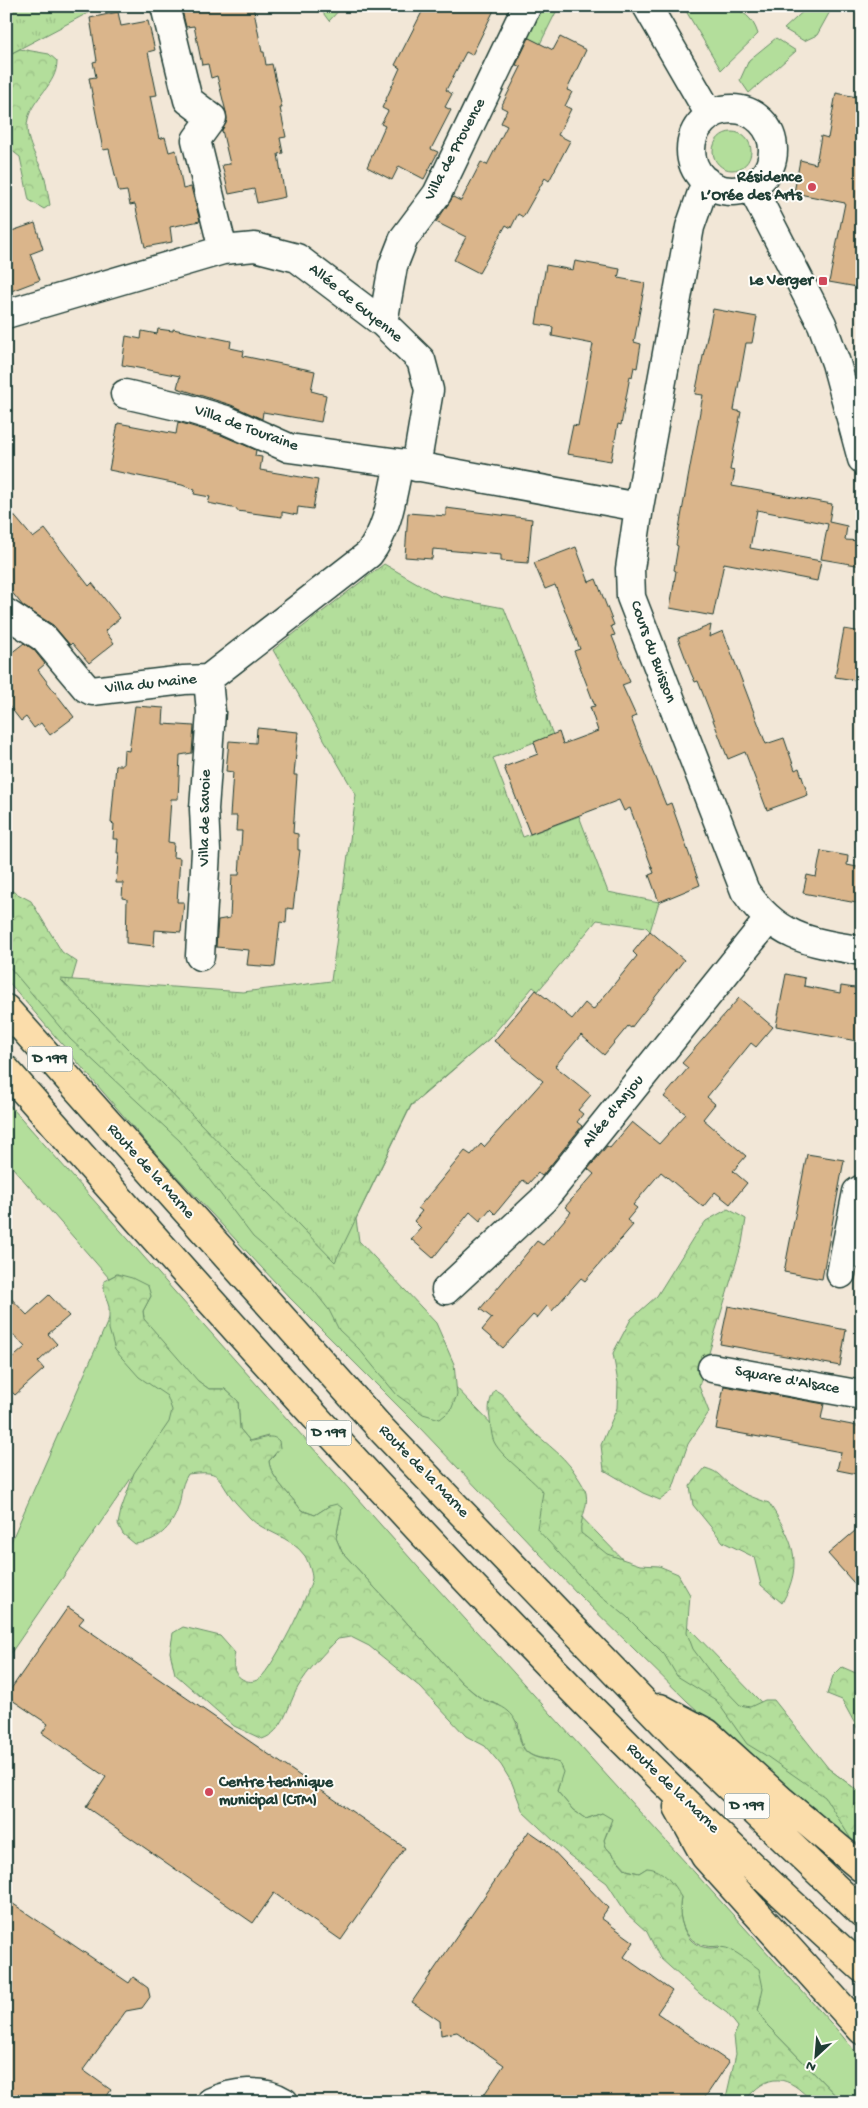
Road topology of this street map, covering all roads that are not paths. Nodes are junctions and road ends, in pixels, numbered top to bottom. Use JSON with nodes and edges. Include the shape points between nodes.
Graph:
{"nodes":[{"id":1,"x":165,"y":6,"type":"edge"},
{"id":2,"x":528,"y":6,"type":"edge"},
{"id":3,"x":647,"y":6,"type":"edge"},
{"id":4,"x":710,"y":115,"type":"junction"},
{"id":5,"x":706,"y":181,"type":"junction"},
{"id":6,"x":751,"y":186,"type":"junction"},
{"id":7,"x":223,"y":250,"type":"junction"},
{"id":8,"x":6,"y":314,"type":"edge"},
{"id":9,"x":383,"y":322,"type":"junction"},
{"id":10,"x":125,"y":394,"type":"dead end"},
{"id":11,"x":862,"y":460,"type":"edge"},
{"id":12,"x":407,"y":465,"type":"junction"},
{"id":13,"x":639,"y":508,"type":"junction"},
{"id":14,"x":6,"y":613,"type":"edge"},
{"id":15,"x":208,"y":679,"type":"junction"},
{"id":16,"x":768,"y":920,"type":"junction"},
{"id":17,"x":862,"y":951,"type":"edge"},
{"id":18,"x":200,"y":956,"type":"dead end"},
{"id":19,"x":6,"y":1009,"type":"edge"},
{"id":20,"x":6,"y":1070,"type":"edge"},
{"id":21,"x":862,"y":1189,"type":"edge"},
{"id":22,"x":849,"y":1260,"type":"edge"},
{"id":23,"x":446,"y":1290,"type":"dead end"},
{"id":24,"x":712,"y":1368,"type":"dead end"},
{"id":25,"x":862,"y":1395,"type":"edge"},
{"id":26,"x":637,"y":1695,"type":"junction"},
{"id":27,"x":664,"y":1784,"type":"junction"},
{"id":28,"x":862,"y":1868,"type":"edge"},
{"id":29,"x":862,"y":1913,"type":"edge"},
{"id":30,"x":862,"y":1968,"type":"edge"},
{"id":31,"x":862,"y":2030,"type":"edge"},
{"id":32,"x":211,"y":2102,"type":"edge"},
{"id":33,"x":284,"y":2102,"type":"edge"}],
"edges":[{"from":1,"to":7,"type":"street","via":[[188,100],[212,118],[196,140]]},
{"from":2,"to":9,"type":"street","name":"Villa de Provence","via":[[437,194],[404,238],[393,266]]},
{"from":3,"to":4,"type":"street"},
{"from":4,"to":5,"type":"street","via":[[700,124],[691,147],[692,160]]},
{"from":4,"to":6,"type":"street","via":[[731,109],[742,110],[752,114],[768,130],[772,140],[771,161],[767,171]]},
{"from":5,"to":6,"type":"street","via":[[728,190]]},
{"from":5,"to":13,"type":"street","name":"Cours du Buisson","via":[[690,227]]},
{"from":6,"to":11,"type":"street","via":[[822,324]]},
{"from":7,"to":8,"type":"street","name":"Allée de Guyenne"},
{"from":7,"to":9,"type":"street","name":"Allée de Guyenne","via":[[255,247],[297,258]]},
{"from":9,"to":12,"type":"street","name":"Allée de Guyenne","via":[[421,360],[429,390]]},
{"from":10,"to":12,"type":"street","name":"Villa de Touraine","via":[[226,420],[288,448]]},
{"from":12,"to":13,"type":"street"},
{"from":12,"to":15,"type":"street","name":"Allée de Guyenne","via":[[379,542],[369,554]]},
{"from":13,"to":16,"type":"street","name":"Cours du Buisson","via":[[630,569],[635,611],[736,872],[745,891]]},
{"from":14,"to":15,"type":"street","name":"Villa du Maine","via":[[44,638],[92,691]]},
{"from":15,"to":18,"type":"street","name":"Villa de Savoie","via":[[211,712],[204,809],[206,851]]},
{"from":16,"to":17,"type":"street","name":"Cours du Buisson","via":[[806,939]]},
{"from":16,"to":23,"type":"street","name":"Allée d'Anjou","via":[[543,1200]]},
{"from":19,"to":26,"type":"highway","name":"Route de la Marne","number":"D 199","via":[[383,1431]]},
{"from":20,"to":27,"type":"highway","name":"Route de la Marne","number":"D 199","via":[[354,1459]]},
{"from":21,"to":22,"type":"street","via":[[857,1192]]},
{"from":24,"to":25,"type":"street","name":"Square d'Alsace"},
{"from":26,"to":28,"type":"highway","via":[[707,1733]]},
{"from":26,"to":29,"type":"highway","name":"Route de la Marne","number":"D 199","via":[[746,1805]]},
{"from":27,"to":30,"type":"highway","name":"Route de la Marne","number":"D 199"},
{"from":27,"to":31,"type":"highway","via":[[705,1856]]},
{"from":32,"to":33,"type":"street","via":[[243,2093],[262,2094]]}]}
